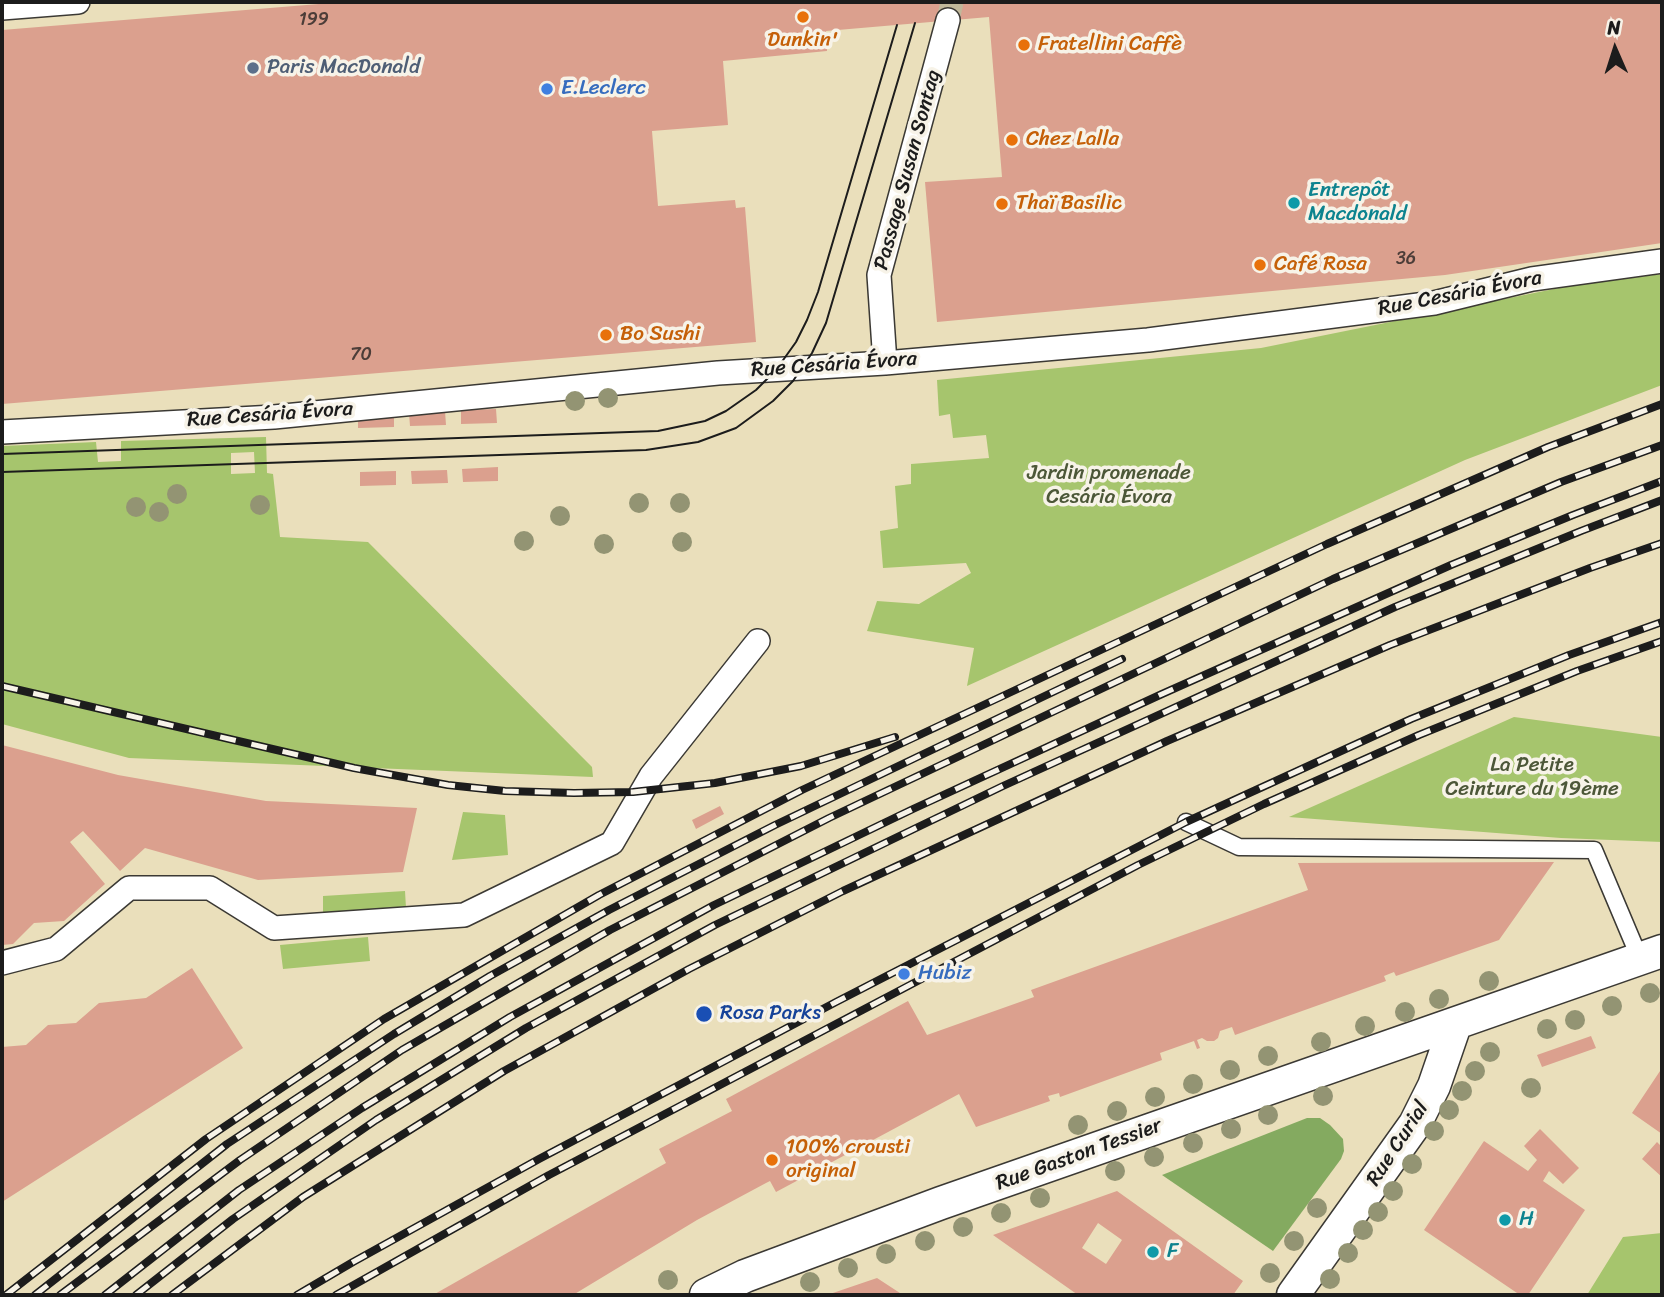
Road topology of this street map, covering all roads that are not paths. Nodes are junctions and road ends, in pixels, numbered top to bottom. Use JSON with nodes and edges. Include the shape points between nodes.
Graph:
{"nodes":[{"id":1,"x":78,"y":2,"type":"edge"},
{"id":2,"x":2,"y":8,"type":"edge"},
{"id":3,"x":947,"y":20,"type":"tunnel mouth"},
{"id":4,"x":1662,"y":261,"type":"edge"},
{"id":5,"x":885,"y":363,"type":"junction"},
{"id":6,"x":2,"y":432,"type":"edge"},
{"id":7,"x":758,"y":641,"type":"dead end"},
{"id":8,"x":1186,"y":821,"type":"dead end"},
{"id":9,"x":1651,"y":955,"type":"edge"},
{"id":10,"x":2,"y":963,"type":"edge"},
{"id":11,"x":1455,"y":1025,"type":"junction"},
{"id":12,"x":706,"y":1295,"type":"edge"},
{"id":13,"x":1293,"y":1295,"type":"edge"}],
"edges":[{"from":1,"to":2,"type":"street"},
{"from":3,"to":5,"type":"street","name":"Passage Susan Sontag","via":[[879,275]]},
{"from":4,"to":5,"type":"street","name":"Rue Cesária Évora","via":[[1532,279],[1421,305],[1148,340]]},
{"from":5,"to":6,"type":"street","name":"Rue Cesária Évora","via":[[718,373],[274,417]]},
{"from":7,"to":10,"type":"street","via":[[651,776],[612,843],[464,915],[274,928],[210,888],[129,888],[56,949]]},
{"from":8,"to":9,"type":"lane","via":[[1240,847],[1594,850]]},
{"from":9,"to":11,"type":"street"},
{"from":11,"to":12,"type":"street","name":"Rue Gaston Tessier","via":[[940,1203]]},
{"from":11,"to":13,"type":"street","name":"Rue Curial","via":[[1415,1124]]}]}
